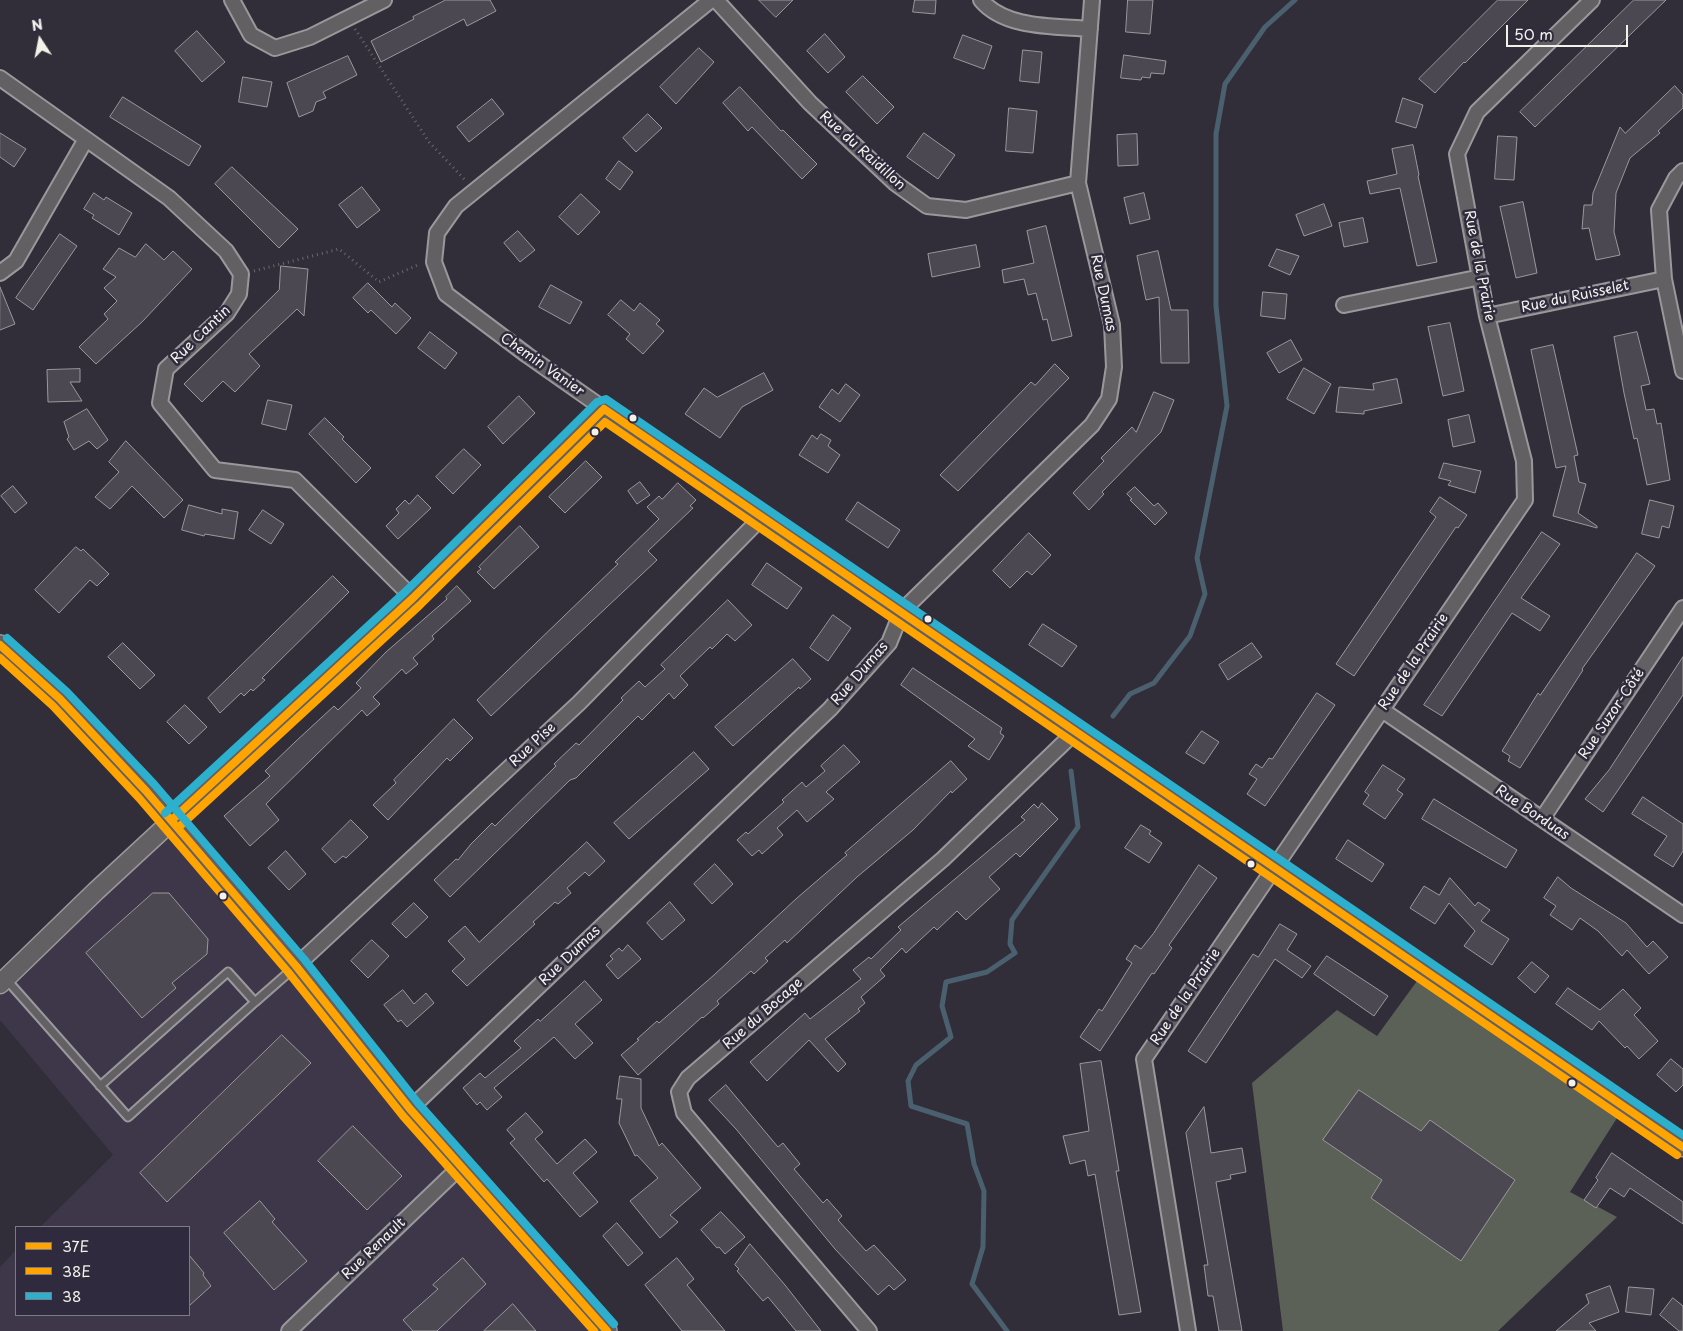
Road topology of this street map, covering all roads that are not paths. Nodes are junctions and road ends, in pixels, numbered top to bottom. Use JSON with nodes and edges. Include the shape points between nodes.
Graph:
{"nodes":[{"id":1,"x":232,"y":0,"type":"edge"},
{"id":2,"x":384,"y":0,"type":"edge"},
{"id":3,"x":711,"y":0,"type":"edge"},
{"id":4,"x":716,"y":0,"type":"edge"},
{"id":5,"x":981,"y":0,"type":"edge"},
{"id":6,"x":1092,"y":0,"type":"edge"},
{"id":7,"x":1592,"y":0,"type":"edge"},
{"id":8,"x":1090,"y":29,"type":"junction"},
{"id":9,"x":0,"y":78,"type":"edge"},
{"id":10,"x":86,"y":139,"type":"junction"},
{"id":11,"x":1683,"y":171,"type":"edge"},
{"id":12,"x":1078,"y":184,"type":"junction"},
{"id":13,"x":0,"y":273,"type":"edge"},
{"id":14,"x":1481,"y":278,"type":"junction"},
{"id":15,"x":1664,"y":279,"type":"junction"},
{"id":16,"x":1344,"y":305,"type":"dead end"},
{"id":17,"x":1487,"y":316,"type":"junction"},
{"id":18,"x":1683,"y":371,"type":"edge"},
{"id":19,"x":604,"y":409,"type":"junction"},
{"id":20,"x":762,"y":517,"type":"junction"},
{"id":21,"x":413,"y":598,"type":"junction"},
{"id":22,"x":1683,"y":608,"type":"edge"},
{"id":23,"x":902,"y":612,"type":"junction"},
{"id":24,"x":0,"y":645,"type":"edge"},
{"id":25,"x":1382,"y":710,"type":"junction"},
{"id":26,"x":1076,"y":731,"type":"junction"},
{"id":27,"x":1542,"y":819,"type":"junction"},
{"id":28,"x":172,"y":820,"type":"junction"},
{"id":29,"x":1275,"y":866,"type":"junction"},
{"id":30,"x":1683,"y":915,"type":"edge"},
{"id":31,"x":296,"y":966,"type":"junction"},
{"id":32,"x":3,"y":981,"type":"edge"},
{"id":33,"x":255,"y":1002,"type":"junction"},
{"id":34,"x":100,"y":1086,"type":"junction"},
{"id":35,"x":410,"y":1109,"type":"junction"},
{"id":36,"x":1683,"y":1147,"type":"edge"},
{"id":37,"x":460,"y":1167,"type":"junction"},
{"id":38,"x":289,"y":1331,"type":"edge"},
{"id":39,"x":607,"y":1331,"type":"edge"},
{"id":40,"x":869,"y":1331,"type":"edge"},
{"id":41,"x":1188,"y":1331,"type":"edge"}],
"edges":[{"from":1,"to":2,"type":"street","via":[[251,35],[275,48],[310,36]]},
{"from":3,"to":19,"type":"street","name":"Chemin Vanier","via":[[456,206],[437,233],[434,262],[446,294]]},
{"from":4,"to":12,"type":"street","name":"Rue du Raidillon","via":[[810,103],[895,183],[927,206],[966,210]]},
{"from":5,"to":8,"type":"street","via":[[989,9],[1021,22]]},
{"from":6,"to":8,"type":"street","name":"Rue Dumas"},
{"from":7,"to":14,"type":"street","name":"Rue de la Prairie","via":[[1477,112],[1457,154]]},
{"from":8,"to":12,"type":"street","name":"Rue Dumas"},
{"from":9,"to":10,"type":"street"},
{"from":10,"to":13,"type":"street","via":[[16,261]]},
{"from":10,"to":21,"type":"street","name":"Rue Cantin","via":[[169,198],[226,251],[241,274],[239,294],[227,313],[166,369],[160,403],[215,470],[296,480]]},
{"from":11,"to":15,"type":"street","via":[[1659,210]]},
{"from":12,"to":23,"type":"street","name":"Rue Dumas","via":[[1112,325],[1114,367],[1108,399],[1092,425]]},
{"from":14,"to":16,"type":"street"},
{"from":14,"to":17,"type":"street","name":"Rue de la Prairie"},
{"from":15,"to":17,"type":"street","name":"Rue du Ruisselet"},
{"from":15,"to":18,"type":"street"},
{"from":17,"to":25,"type":"street","name":"Rue de la Prairie","via":[[1524,461],[1525,500]]},
{"from":19,"to":20,"type":"street","name":"Chemin Vanier"},
{"from":19,"to":21,"type":"street"},
{"from":20,"to":23,"type":"street","name":"Chemin Vanier"},
{"from":20,"to":31,"type":"street","name":"Rue Pise","via":[[579,703]]},
{"from":21,"to":28,"type":"street"},
{"from":22,"to":27,"type":"street","name":"Rue Suzor-Côté"},
{"from":23,"to":26,"type":"street","name":"Chemin Vanier"},
{"from":23,"to":35,"type":"street","name":"Rue Dumas","via":[[889,643],[830,709]]},
{"from":24,"to":28,"type":"main road","via":[[60,698]]},
{"from":25,"to":27,"type":"street","name":"Rue Borduas"},
{"from":25,"to":29,"type":"street","name":"Rue de la Prairie"},
{"from":26,"to":29,"type":"street","name":"Chemin Vanier"},
{"from":26,"to":40,"type":"street","name":"Rue du Bocage","via":[[943,859],[688,1078],[679,1092],[684,1113]]},
{"from":27,"to":30,"type":"street","name":"Rue Borduas"},
{"from":28,"to":31,"type":"main road"},
{"from":28,"to":32,"type":"street"},
{"from":29,"to":36,"type":"street","name":"Chemin Vanier"},
{"from":29,"to":41,"type":"street","name":"Rue de la Prairie","via":[[1144,1059]]},
{"from":31,"to":33,"type":"lane"},
{"from":31,"to":35,"type":"main road"},
{"from":32,"to":34,"type":"lane"},
{"from":33,"to":34,"type":"lane","via":[[228,972]]},
{"from":33,"to":34,"type":"lane","via":[[128,1117]]},
{"from":35,"to":37,"type":"main road"},
{"from":37,"to":38,"type":"street","name":"Rue Renault"},
{"from":37,"to":39,"type":"main road"}]}
